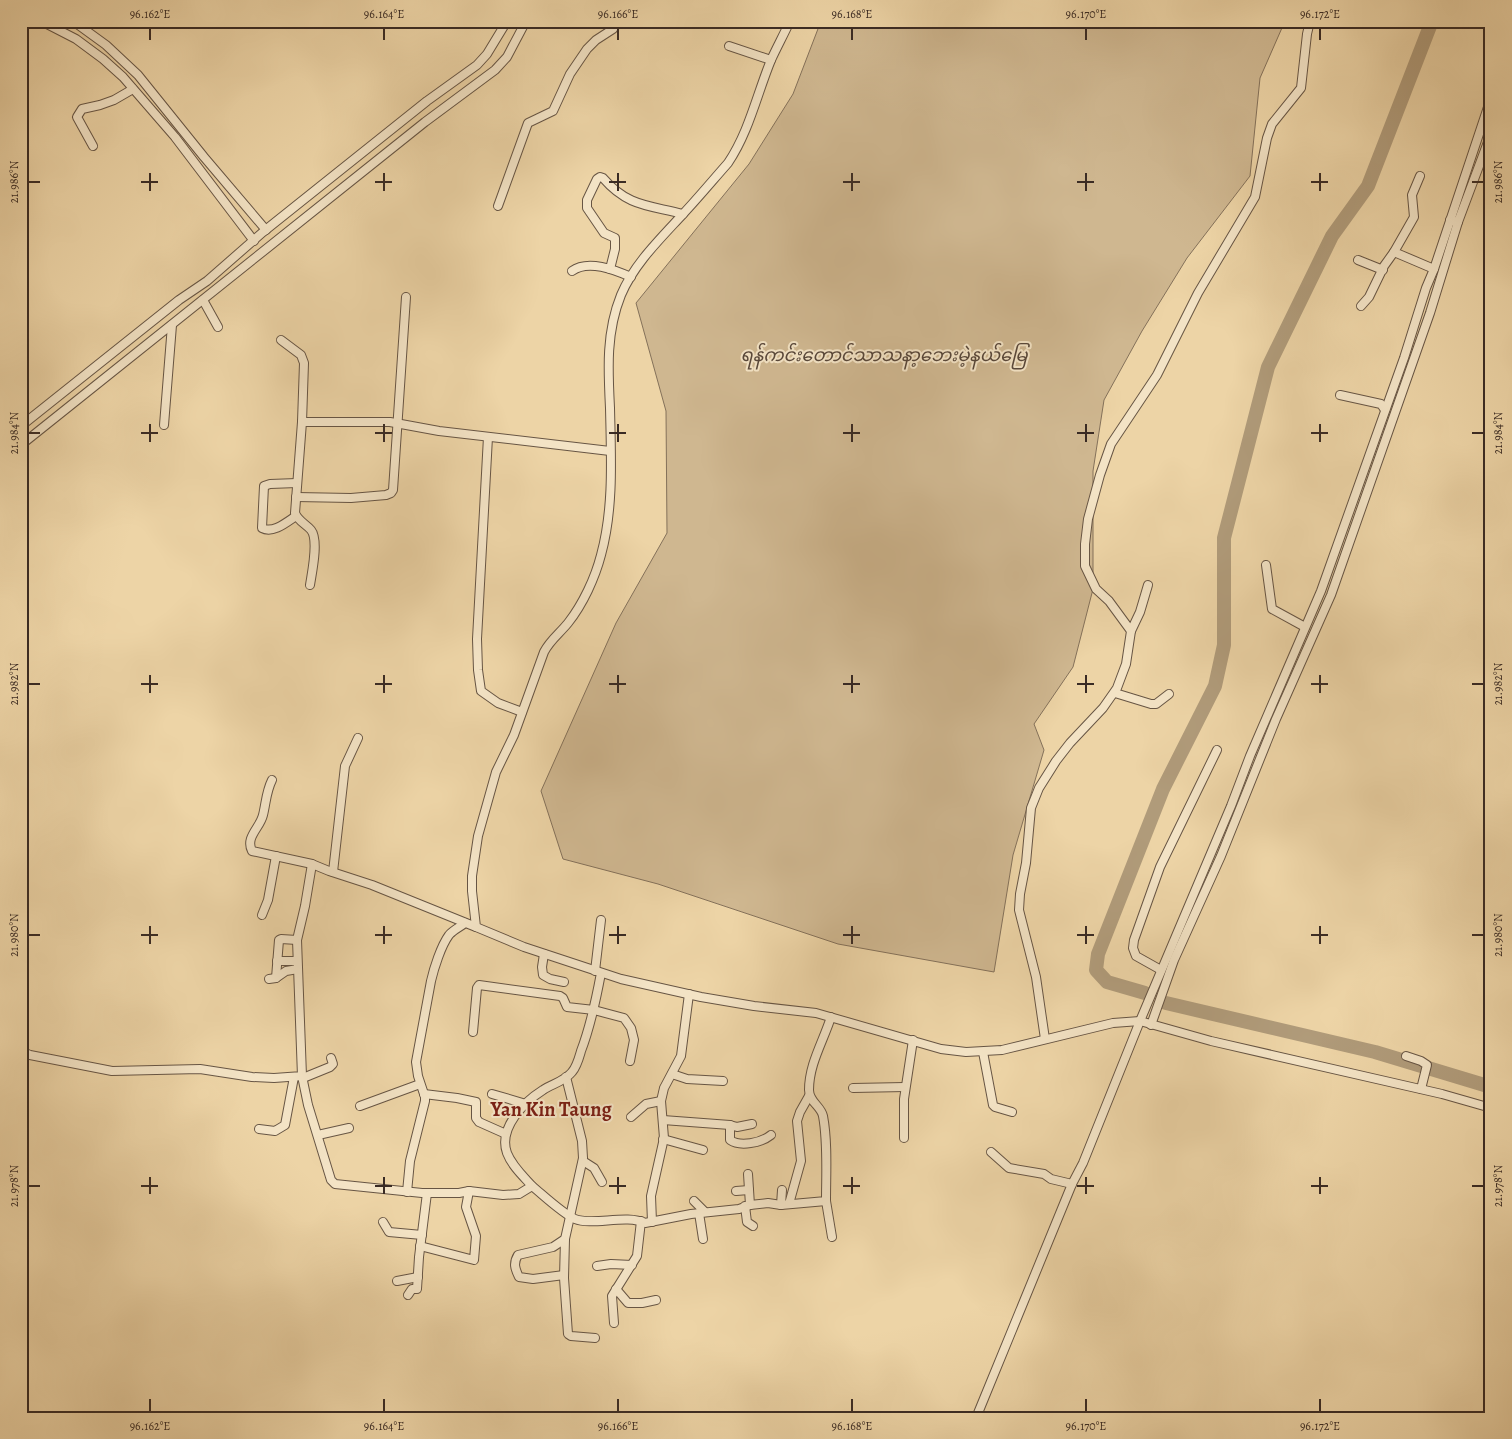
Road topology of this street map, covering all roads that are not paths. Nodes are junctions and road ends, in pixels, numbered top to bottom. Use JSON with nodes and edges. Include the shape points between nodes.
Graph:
{"nodes":[{"id":1,"x":41,"y":21,"type":"edge"},
{"id":2,"x":73,"y":21,"type":"edge"},
{"id":3,"x":506,"y":21,"type":"edge"},
{"id":4,"x":526,"y":21,"type":"edge"},
{"id":5,"x":618,"y":21,"type":"edge"},
{"id":6,"x":790,"y":21,"type":"edge"},
{"id":7,"x":1310,"y":21,"type":"edge"},
{"id":8,"x":730,"y":46,"type":"dead end"},
{"id":9,"x":771,"y":60,"type":"junction"},
{"id":10,"x":133,"y":89,"type":"junction"},
{"id":11,"x":1491,"y":98,"type":"edge"},
{"id":12,"x":1491,"y":134,"type":"edge"},
{"id":13,"x":92,"y":146,"type":"dead end"},
{"id":14,"x":1420,"y":176,"type":"dead end"},
{"id":15,"x":498,"y":206,"type":"dead end"},
{"id":16,"x":684,"y":214,"type":"junction"},
{"id":17,"x":1454,"y":221,"type":"junction"},
{"id":18,"x":265,"y":231,"type":"junction"},
{"id":19,"x":255,"y":240,"type":"junction"},
{"id":20,"x":1394,"y":252,"type":"junction"},
{"id":21,"x":1358,"y":260,"type":"dead end"},
{"id":22,"x":610,"y":269,"type":"junction"},
{"id":23,"x":1434,"y":269,"type":"junction"},
{"id":24,"x":1383,"y":270,"type":"junction"},
{"id":25,"x":572,"y":271,"type":"dead end"},
{"id":26,"x":631,"y":277,"type":"junction"},
{"id":27,"x":1433,"y":283,"type":"junction"},
{"id":28,"x":406,"y":297,"type":"dead end"},
{"id":29,"x":203,"y":300,"type":"junction"},
{"id":30,"x":1361,"y":306,"type":"dead end"},
{"id":31,"x":172,"y":325,"type":"junction"},
{"id":32,"x":218,"y":327,"type":"dead end"},
{"id":33,"x":281,"y":340,"type":"dead end"},
{"id":34,"x":1340,"y":395,"type":"dead end"},
{"id":35,"x":1385,"y":410,"type":"junction"},
{"id":36,"x":302,"y":422,"type":"junction"},
{"id":37,"x":397,"y":423,"type":"junction"},
{"id":38,"x":164,"y":425,"type":"dead end"},
{"id":39,"x":21,"y":426,"type":"edge"},
{"id":40,"x":488,"y":437,"type":"junction"},
{"id":41,"x":21,"y":445,"type":"edge"},
{"id":42,"x":610,"y":451,"type":"junction"},
{"id":43,"x":297,"y":483,"type":"junction"},
{"id":44,"x":296,"y":498,"type":"junction"},
{"id":45,"x":296,"y":516,"type":"junction"},
{"id":46,"x":1266,"y":565,"type":"dead end"},
{"id":47,"x":310,"y":585,"type":"dead end"},
{"id":48,"x":1148,"y":585,"type":"dead end"},
{"id":49,"x":1305,"y":627,"type":"junction"},
{"id":50,"x":1132,"y":631,"type":"junction"},
{"id":51,"x":1296,"y":661,"type":"junction"},
{"id":52,"x":1115,"y":692,"type":"junction"},
{"id":53,"x":1169,"y":694,"type":"dead end"},
{"id":54,"x":522,"y":712,"type":"junction"},
{"id":55,"x":358,"y":738,"type":"dead end"},
{"id":56,"x":1217,"y":750,"type":"dead end"},
{"id":57,"x":272,"y":780,"type":"dead end"},
{"id":58,"x":276,"y":856,"type":"junction"},
{"id":59,"x":312,"y":864,"type":"junction"},
{"id":60,"x":333,"y":872,"type":"junction"},
{"id":61,"x":262,"y":916,"type":"dead end"},
{"id":62,"x":601,"y":920,"type":"dead end"},
{"id":63,"x":465,"y":923,"type":"junction"},
{"id":64,"x":476,"y":927,"type":"junction"},
{"id":65,"x":297,"y":940,"type":"junction"},
{"id":66,"x":544,"y":954,"type":"junction"},
{"id":67,"x":277,"y":961,"type":"junction"},
{"id":68,"x":297,"y":965,"type":"junction"},
{"id":69,"x":1161,"y":970,"type":"junction"},
{"id":70,"x":598,"y":972,"type":"junction"},
{"id":71,"x":564,"y":982,"type":"dead end"},
{"id":72,"x":690,"y":994,"type":"junction"},
{"id":73,"x":594,"y":1010,"type":"junction"},
{"id":74,"x":831,"y":1017,"type":"junction"},
{"id":75,"x":1145,"y":1023,"type":"junction"},
{"id":76,"x":473,"y":1032,"type":"dead end"},
{"id":77,"x":1046,"y":1039,"type":"junction"},
{"id":78,"x":913,"y":1040,"type":"junction"},
{"id":79,"x":21,"y":1051,"type":"edge"},
{"id":80,"x":983,"y":1052,"type":"junction"},
{"id":81,"x":1406,"y":1056,"type":"dead end"},
{"id":82,"x":331,"y":1058,"type":"dead end"},
{"id":83,"x":630,"y":1061,"type":"dead end"},
{"id":84,"x":672,"y":1074,"type":"junction"},
{"id":85,"x":300,"y":1077,"type":"junction"},
{"id":86,"x":566,"y":1077,"type":"junction"},
{"id":87,"x":723,"y":1081,"type":"dead end"},
{"id":88,"x":420,"y":1084,"type":"junction"},
{"id":89,"x":905,"y":1087,"type":"junction"},
{"id":90,"x":853,"y":1088,"type":"dead end"},
{"id":91,"x":1421,"y":1089,"type":"junction"},
{"id":92,"x":424,"y":1094,"type":"junction"},
{"id":93,"x":492,"y":1094,"type":"dead end"},
{"id":94,"x":809,"y":1096,"type":"junction"},
{"id":95,"x":661,"y":1101,"type":"junction"},
{"id":96,"x":526,"y":1104,"type":"junction"},
{"id":97,"x":360,"y":1106,"type":"dead end"},
{"id":98,"x":1491,"y":1108,"type":"edge"},
{"id":99,"x":1012,"y":1112,"type":"dead end"},
{"id":100,"x":631,"y":1117,"type":"dead end"},
{"id":101,"x":664,"y":1120,"type":"junction"},
{"id":102,"x":752,"y":1124,"type":"dead end"},
{"id":103,"x":730,"y":1125,"type":"junction"},
{"id":104,"x":350,"y":1128,"type":"dead end"},
{"id":105,"x":259,"y":1130,"type":"dead end"},
{"id":106,"x":506,"y":1134,"type":"junction"},
{"id":107,"x":318,"y":1135,"type":"junction"},
{"id":108,"x":771,"y":1135,"type":"dead end"},
{"id":109,"x":904,"y":1138,"type":"dead end"},
{"id":110,"x":663,"y":1139,"type":"junction"},
{"id":111,"x":703,"y":1150,"type":"dead end"},
{"id":112,"x":991,"y":1152,"type":"dead end"},
{"id":113,"x":583,"y":1161,"type":"junction"},
{"id":114,"x":748,"y":1174,"type":"dead end"},
{"id":115,"x":602,"y":1182,"type":"dead end"},
{"id":116,"x":1072,"y":1184,"type":"junction"},
{"id":117,"x":532,"y":1186,"type":"junction"},
{"id":118,"x":749,"y":1190,"type":"junction"},
{"id":119,"x":782,"y":1190,"type":"dead end"},
{"id":120,"x":469,"y":1191,"type":"junction"},
{"id":121,"x":736,"y":1191,"type":"dead end"},
{"id":122,"x":407,"y":1192,"type":"junction"},
{"id":123,"x":427,"y":1193,"type":"junction"},
{"id":124,"x":694,"y":1201,"type":"dead end"},
{"id":125,"x":826,"y":1201,"type":"junction"},
{"id":126,"x":785,"y":1205,"type":"junction"},
{"id":127,"x":748,"y":1206,"type":"junction"},
{"id":128,"x":702,"y":1213,"type":"junction"},
{"id":129,"x":570,"y":1215,"type":"junction"},
{"id":130,"x":641,"y":1221,"type":"junction"},
{"id":131,"x":383,"y":1222,"type":"dead end"},
{"id":132,"x":652,"y":1222,"type":"junction"},
{"id":133,"x":753,"y":1226,"type":"dead end"},
{"id":134,"x":422,"y":1235,"type":"junction"},
{"id":135,"x":832,"y":1237,"type":"dead end"},
{"id":136,"x":565,"y":1239,"type":"junction"},
{"id":137,"x":703,"y":1239,"type":"dead end"},
{"id":138,"x":420,"y":1246,"type":"junction"},
{"id":139,"x":632,"y":1265,"type":"junction"},
{"id":140,"x":597,"y":1266,"type":"dead end"},
{"id":141,"x":564,"y":1275,"type":"junction"},
{"id":142,"x":418,"y":1277,"type":"junction"},
{"id":143,"x":397,"y":1281,"type":"dead end"},
{"id":144,"x":616,"y":1289,"type":"junction"},
{"id":145,"x":408,"y":1295,"type":"dead end"},
{"id":146,"x":656,"y":1300,"type":"dead end"},
{"id":147,"x":614,"y":1323,"type":"dead end"},
{"id":148,"x":595,"y":1338,"type":"dead end"},
{"id":149,"x":976,"y":1418,"type":"edge"}],
"edges":[{"from":1,"to":10,"type":"street","via":[[93,51]]},
{"from":2,"to":18,"type":"street","via":[[106,45],[138,75]]},
{"from":3,"to":18,"type":"street","via":[[477,65]]},
{"from":4,"to":29,"type":"street","via":[[507,57],[496,70],[425,122]]},
{"from":5,"to":15,"type":"street","via":[[613,29],[587,49],[570,74],[553,111],[528,123]]},
{"from":6,"to":9,"type":"street"},
{"from":7,"to":50,"type":"street","via":[[1301,88],[1272,124],[1255,197],[1198,293],[1157,375],[1112,444],[1100,475],[1088,519],[1085,566],[1096,589]]},
{"from":8,"to":9,"type":"street"},
{"from":9,"to":16,"type":"street","via":[[736,152]]},
{"from":10,"to":13,"type":"street","via":[[79,113],[77,117]]},
{"from":10,"to":19,"type":"street"},
{"from":11,"to":17,"type":"street"},
{"from":12,"to":17,"type":"street"},
{"from":14,"to":20,"type":"street","via":[[1412,195],[1414,217]]},
{"from":16,"to":22,"type":"street","via":[[636,203],[618,194],[603,178],[597,179],[587,205],[601,229],[615,238]]},
{"from":16,"to":26,"type":"street","via":[[664,233]]},
{"from":17,"to":23,"type":"street"},
{"from":17,"to":27,"type":"street"},
{"from":18,"to":19,"type":"street"},
{"from":19,"to":39,"type":"street"},
{"from":20,"to":23,"type":"street"},
{"from":20,"to":24,"type":"street"},
{"from":21,"to":24,"type":"street"},
{"from":22,"to":25,"type":"street","via":[[584,266]]},
{"from":22,"to":26,"type":"street"},
{"from":23,"to":27,"type":"street"},
{"from":24,"to":30,"type":"street"},
{"from":26,"to":42,"type":"street","via":[[617,306],[608,347]]},
{"from":27,"to":35,"type":"street"},
{"from":27,"to":51,"type":"street","via":[[1428,320],[1331,595]]},
{"from":28,"to":37,"type":"street"},
{"from":29,"to":31,"type":"street"},
{"from":29,"to":32,"type":"street"},
{"from":31,"to":38,"type":"street"},
{"from":31,"to":41,"type":"street"},
{"from":33,"to":36,"type":"street","via":[[301,355],[304,363]]},
{"from":34,"to":35,"type":"street","via":[[1381,404]]},
{"from":35,"to":49,"type":"street","via":[[1321,591]]},
{"from":36,"to":37,"type":"street"},
{"from":36,"to":43,"type":"street"},
{"from":37,"to":40,"type":"street"},
{"from":37,"to":44,"type":"street","via":[[391,494]]},
{"from":40,"to":42,"type":"street"},
{"from":40,"to":54,"type":"street","via":[[478,670],[481,690],[498,703]]},
{"from":42,"to":54,"type":"street","via":[[608,512],[602,555],[580,604],[568,623],[549,642]]},
{"from":43,"to":44,"type":"street"},
{"from":43,"to":45,"type":"street","via":[[264,486],[262,528],[276,528]]},
{"from":44,"to":45,"type":"street"},
{"from":45,"to":47,"type":"street","via":[[311,530],[314,538]]},
{"from":46,"to":49,"type":"street","via":[[1272,609]]},
{"from":48,"to":50,"type":"street"},
{"from":49,"to":51,"type":"street"},
{"from":50,"to":52,"type":"street","via":[[1126,664]]},
{"from":51,"to":69,"type":"street","via":[[1250,756]]},
{"from":51,"to":75,"type":"street","via":[[1236,820]]},
{"from":52,"to":53,"type":"street","via":[[1151,704]]},
{"from":52,"to":77,"type":"street","via":[[1056,761],[1031,808],[1019,910],[1036,977]]},
{"from":54,"to":64,"type":"street","via":[[496,772],[478,836],[472,876]]},
{"from":55,"to":60,"type":"street","via":[[345,766]]},
{"from":56,"to":69,"type":"street","via":[[1160,867],[1134,940],[1132,948],[1136,956]]},
{"from":57,"to":58,"type":"street","via":[[262,818],[249,843],[252,852]]},
{"from":58,"to":59,"type":"street"},
{"from":58,"to":61,"type":"street"},
{"from":59,"to":60,"type":"street"},
{"from":59,"to":65,"type":"street"},
{"from":60,"to":63,"type":"street"},
{"from":62,"to":70,"type":"street"},
{"from":63,"to":64,"type":"street"},
{"from":63,"to":88,"type":"street","via":[[450,935],[434,969],[418,1050],[416,1069]]},
{"from":64,"to":66,"type":"street"},
{"from":65,"to":67,"type":"street","via":[[279,940]]},
{"from":65,"to":68,"type":"street"},
{"from":66,"to":70,"type":"street"},
{"from":66,"to":71,"type":"street","via":[[543,974]]},
{"from":67,"to":68,"type":"street"},
{"from":67,"to":68,"type":"street","via":[[272,978]]},
{"from":68,"to":85,"type":"street"},
{"from":69,"to":75,"type":"street"},
{"from":70,"to":72,"type":"street"},
{"from":70,"to":73,"type":"street"},
{"from":72,"to":74,"type":"street"},
{"from":72,"to":84,"type":"street","via":[[681,1056]]},
{"from":73,"to":76,"type":"street","via":[[567,1006],[560,996],[479,985],[476,988]]},
{"from":73,"to":83,"type":"street","via":[[627,1021],[634,1040]]},
{"from":73,"to":86,"type":"street","via":[[577,1062]]},
{"from":74,"to":78,"type":"street"},
{"from":74,"to":94,"type":"street","via":[[813,1061]]},
{"from":75,"to":77,"type":"street","via":[[1113,1023]]},
{"from":75,"to":91,"type":"street"},
{"from":75,"to":116,"type":"street"},
{"from":77,"to":80,"type":"street"},
{"from":78,"to":80,"type":"street","via":[[955,1051]]},
{"from":78,"to":89,"type":"street"},
{"from":79,"to":85,"type":"street","via":[[112,1071],[200,1069],[252,1077]]},
{"from":80,"to":99,"type":"street","via":[[993,1105]]},
{"from":81,"to":91,"type":"street","via":[[1425,1062],[1427,1066]]},
{"from":82,"to":85,"type":"street","via":[[333,1064],[330,1067]]},
{"from":84,"to":87,"type":"street","via":[[688,1079]]},
{"from":84,"to":95,"type":"street"},
{"from":85,"to":105,"type":"street","via":[[284,1125],[275,1131]]},
{"from":85,"to":107,"type":"street"},
{"from":86,"to":96,"type":"street"},
{"from":86,"to":113,"type":"street","via":[[582,1142]]},
{"from":88,"to":92,"type":"street"},
{"from":88,"to":97,"type":"street"},
{"from":89,"to":90,"type":"street"},
{"from":89,"to":109,"type":"street"},
{"from":91,"to":98,"type":"street"},
{"from":92,"to":106,"type":"street","via":[[476,1102],[476,1118]]},
{"from":92,"to":122,"type":"street"},
{"from":93,"to":96,"type":"street"},
{"from":94,"to":125,"type":"street","via":[[823,1114]]},
{"from":94,"to":126,"type":"street","via":[[798,1117],[801,1161]]},
{"from":95,"to":100,"type":"street","via":[[646,1104]]},
{"from":95,"to":101,"type":"street"},
{"from":96,"to":106,"type":"street"},
{"from":101,"to":103,"type":"street"},
{"from":101,"to":110,"type":"street"},
{"from":102,"to":103,"type":"street"},
{"from":103,"to":108,"type":"street","via":[[730,1140],[733,1142],[749,1143]]},
{"from":104,"to":107,"type":"street"},
{"from":106,"to":117,"type":"street","via":[[506,1151],[510,1159]]},
{"from":107,"to":122,"type":"street","via":[[335,1184]]},
{"from":110,"to":111,"type":"street"},
{"from":110,"to":132,"type":"street","via":[[651,1196]]},
{"from":112,"to":116,"type":"street","via":[[1010,1168],[1044,1174]]},
{"from":113,"to":115,"type":"street","via":[[594,1168]]},
{"from":113,"to":129,"type":"street"},
{"from":114,"to":118,"type":"street"},
{"from":116,"to":149,"type":"street"},
{"from":117,"to":120,"type":"street","via":[[514,1195]]},
{"from":117,"to":129,"type":"street"},
{"from":118,"to":121,"type":"street"},
{"from":118,"to":127,"type":"street"},
{"from":119,"to":126,"type":"street"},
{"from":120,"to":123,"type":"street"},
{"from":120,"to":138,"type":"street","via":[[466,1207],[476,1236],[474,1260]]},
{"from":122,"to":123,"type":"street"},
{"from":123,"to":134,"type":"street"},
{"from":124,"to":128,"type":"street"},
{"from":125,"to":126,"type":"street"},
{"from":125,"to":135,"type":"street"},
{"from":126,"to":127,"type":"street"},
{"from":127,"to":128,"type":"street"},
{"from":127,"to":133,"type":"street","via":[[747,1222]]},
{"from":128,"to":132,"type":"street"},
{"from":128,"to":137,"type":"street"},
{"from":129,"to":130,"type":"street","via":[[585,1221]]},
{"from":129,"to":136,"type":"street"},
{"from":130,"to":132,"type":"street"},
{"from":130,"to":139,"type":"street","via":[[638,1253]]},
{"from":131,"to":134,"type":"street","via":[[392,1233]]},
{"from":134,"to":138,"type":"street"},
{"from":136,"to":141,"type":"street"},
{"from":136,"to":141,"type":"street","via":[[553,1247],[518,1255],[515,1259],[515,1268],[520,1277],[526,1279]]},
{"from":138,"to":142,"type":"street"},
{"from":139,"to":140,"type":"street"},
{"from":139,"to":144,"type":"street"},
{"from":141,"to":148,"type":"street","via":[[568,1334]]},
{"from":142,"to":143,"type":"street"},
{"from":142,"to":145,"type":"street","via":[[417,1289],[412,1289]]},
{"from":144,"to":146,"type":"street","via":[[628,1303]]},
{"from":144,"to":147,"type":"street","via":[[612,1298]]}]}
